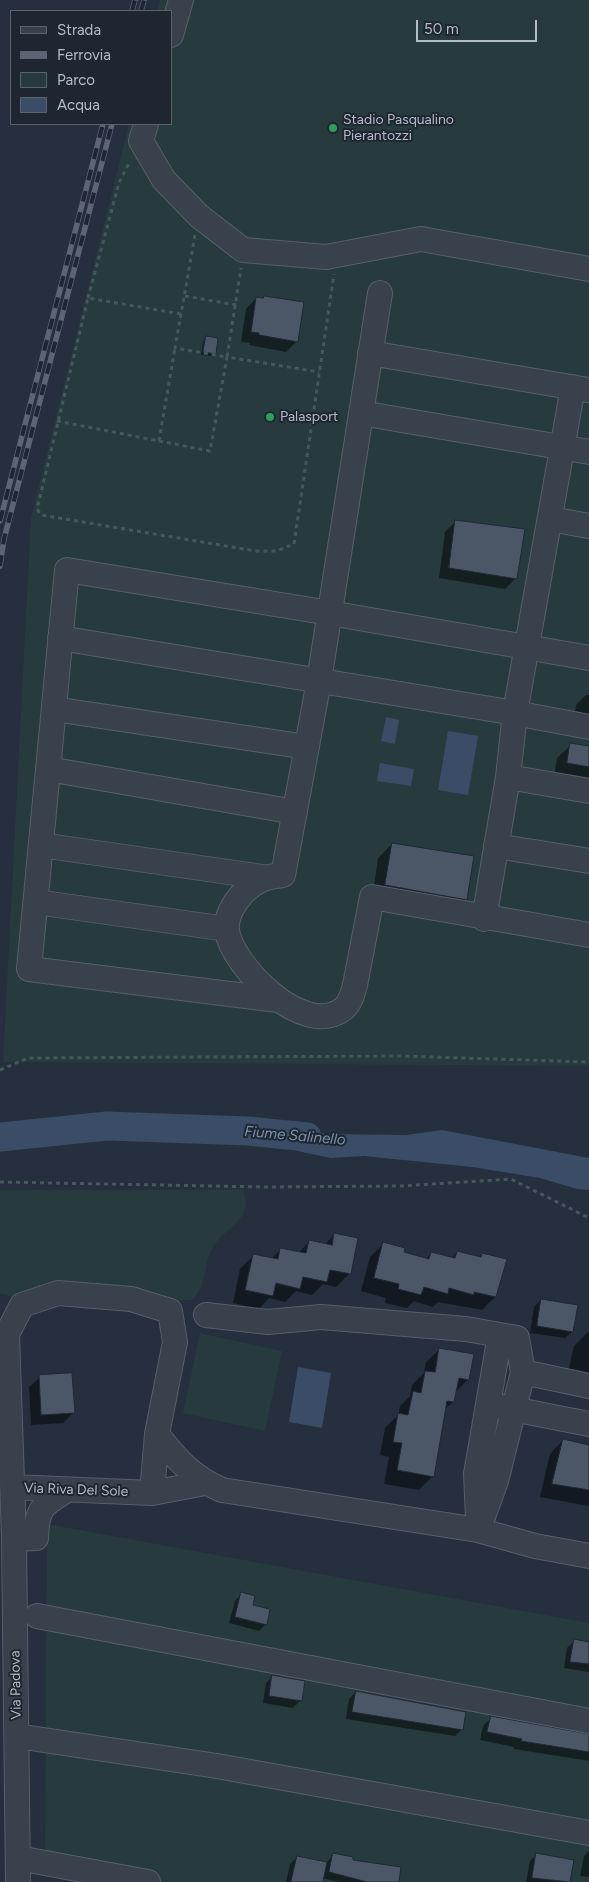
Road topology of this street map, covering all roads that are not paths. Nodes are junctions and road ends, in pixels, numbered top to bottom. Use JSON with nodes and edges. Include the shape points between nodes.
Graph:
{"nodes":[{"id":1,"x":181,"y":0,"type":"edge"},
{"id":2,"x":172,"y":32,"type":"edge"},
{"id":3,"x":143,"y":132,"type":"edge"},
{"id":4,"x":589,"y":269,"type":"edge"},
{"id":5,"x":380,"y":293,"type":"dead end"},
{"id":6,"x":370,"y":353,"type":"junction"},
{"id":7,"x":581,"y":388,"type":"edge"},
{"id":8,"x":361,"y":413,"type":"junction"},
{"id":9,"x":563,"y":448,"type":"junction"},
{"id":10,"x":589,"y":452,"type":"edge"},
{"id":11,"x":550,"y":519,"type":"junction"},
{"id":12,"x":589,"y":526,"type":"edge"},
{"id":13,"x":330,"y":613,"type":"junction"},
{"id":14,"x":60,"y":638,"type":"junction"},
{"id":15,"x":527,"y":647,"type":"junction"},
{"id":16,"x":589,"y":658,"type":"edge"},
{"id":17,"x":319,"y":681,"type":"junction"},
{"id":18,"x":54,"y":709,"type":"junction"},
{"id":19,"x":515,"y":713,"type":"junction"},
{"id":20,"x":589,"y":727,"type":"edge"},
{"id":21,"x":307,"y":747,"type":"junction"},
{"id":22,"x":48,"y":769,"type":"junction"},
{"id":23,"x":508,"y":777,"type":"junction"},
{"id":24,"x":589,"y":791,"type":"edge"},
{"id":25,"x":295,"y":812,"type":"junction"},
{"id":26,"x":41,"y":845,"type":"junction"},
{"id":27,"x":496,"y":846,"type":"junction"},
{"id":28,"x":589,"y":861,"type":"edge"},
{"id":29,"x":264,"y":877,"type":"junction"},
{"id":30,"x":36,"y":902,"type":"junction"},
{"id":31,"x":484,"y":919,"type":"junction"},
{"id":32,"x":226,"y":929,"type":"junction"},
{"id":33,"x":589,"y":935,"type":"edge"},
{"id":34,"x":278,"y":1000,"type":"junction"},
{"id":35,"x":206,"y":1315,"type":"dead end"},
{"id":36,"x":500,"y":1335,"type":"junction"},
{"id":37,"x":523,"y":1372,"type":"junction"},
{"id":38,"x":589,"y":1386,"type":"edge"},
{"id":39,"x":488,"y":1404,"type":"junction"},
{"id":40,"x":512,"y":1409,"type":"junction"},
{"id":41,"x":589,"y":1424,"type":"edge"},
{"id":42,"x":157,"y":1434,"type":"junction"},
{"id":43,"x":205,"y":1483,"type":"junction"},
{"id":44,"x":12,"y":1487,"type":"junction"},
{"id":45,"x":67,"y":1490,"type":"junction"},
{"id":46,"x":152,"y":1493,"type":"junction"},
{"id":47,"x":478,"y":1530,"type":"junction"},
{"id":48,"x":25,"y":1539,"type":"junction"},
{"id":49,"x":589,"y":1556,"type":"edge"},
{"id":50,"x":37,"y":1616,"type":"dead end"},
{"id":51,"x":589,"y":1721,"type":"edge"},
{"id":52,"x":17,"y":1736,"type":"junction"},
{"id":53,"x":589,"y":1833,"type":"edge"},
{"id":54,"x":23,"y":1874,"type":"edge"},
{"id":55,"x":148,"y":1882,"type":"edge"}],
"edges":[{"from":1,"to":2,"type":"street"},
{"from":3,"to":4,"type":"street","via":[[164,180],[198,216],[243,250],[326,257],[421,239]]},
{"from":5,"to":6,"type":"street"},
{"from":6,"to":7,"type":"street"},
{"from":6,"to":8,"type":"street"},
{"from":7,"to":9,"type":"street"},
{"from":8,"to":9,"type":"street"},
{"from":8,"to":13,"type":"street"},
{"from":9,"to":10,"type":"street"},
{"from":9,"to":11,"type":"street"},
{"from":11,"to":12,"type":"street"},
{"from":11,"to":15,"type":"street"},
{"from":13,"to":14,"type":"street","via":[[67,570]]},
{"from":13,"to":15,"type":"street"},
{"from":13,"to":17,"type":"street"},
{"from":14,"to":17,"type":"street"},
{"from":14,"to":18,"type":"street"},
{"from":15,"to":16,"type":"street"},
{"from":15,"to":19,"type":"street"},
{"from":17,"to":19,"type":"street"},
{"from":17,"to":21,"type":"street"},
{"from":18,"to":21,"type":"street"},
{"from":18,"to":22,"type":"street"},
{"from":19,"to":20,"type":"street"},
{"from":19,"to":23,"type":"street"},
{"from":21,"to":25,"type":"street"},
{"from":22,"to":25,"type":"street"},
{"from":22,"to":26,"type":"street"},
{"from":23,"to":24,"type":"street"},
{"from":23,"to":27,"type":"street"},
{"from":25,"to":29,"type":"street","via":[[283,875]]},
{"from":26,"to":29,"type":"street"},
{"from":26,"to":30,"type":"street"},
{"from":27,"to":28,"type":"street"},
{"from":27,"to":31,"type":"street"},
{"from":29,"to":32,"type":"street","via":[[236,901]]},
{"from":30,"to":32,"type":"street"},
{"from":30,"to":34,"type":"street","via":[[29,969]]},
{"from":31,"to":33,"type":"street"},
{"from":31,"to":34,"type":"street","via":[[372,897],[355,985],[351,999],[343,1009],[324,1016],[308,1014]]},
{"from":32,"to":34,"type":"street","via":[[236,952]]},
{"from":35,"to":36,"type":"street","via":[[268,1322],[321,1317],[466,1329]]},
{"from":36,"to":37,"type":"street","via":[[517,1338]]},
{"from":36,"to":39,"type":"street"},
{"from":37,"to":38,"type":"street"},
{"from":37,"to":40,"type":"street"},
{"from":39,"to":40,"type":"street"},
{"from":39,"to":47,"type":"street","via":[[476,1474]]},
{"from":40,"to":41,"type":"street"},
{"from":40,"to":47,"type":"street","via":[[496,1481]]},
{"from":42,"to":43,"type":"street","name":"Via Riva Del Sole","via":[[178,1462]]},
{"from":42,"to":44,"type":"street","name":"Via Riva Del Sole","via":[[175,1342],[170,1311],[130,1299],[58,1293],[22,1305],[7,1334]]},
{"from":42,"to":46,"type":"street","name":"Via Riva Del Sole"},
{"from":43,"to":46,"type":"street","name":"Via Riva Del Sole"},
{"from":43,"to":47,"type":"street","name":"Via Riva Del Sole","via":[[222,1490]]},
{"from":44,"to":45,"type":"street","name":"Via Riva Del Sole"},
{"from":44,"to":48,"type":"street","name":"Via Padova"},
{"from":45,"to":46,"type":"street","name":"Via Riva Del Sole"},
{"from":45,"to":48,"type":"street","via":[[44,1504]]},
{"from":47,"to":49,"type":"street","name":"Via Riva Del Sole","via":[[535,1546]]},
{"from":48,"to":52,"type":"street","name":"Via Padova"},
{"from":50,"to":51,"type":"street"},
{"from":52,"to":53,"type":"street","via":[[218,1766]]},
{"from":52,"to":54,"type":"street","name":"Via Padova"},
{"from":54,"to":55,"type":"street"}]}
